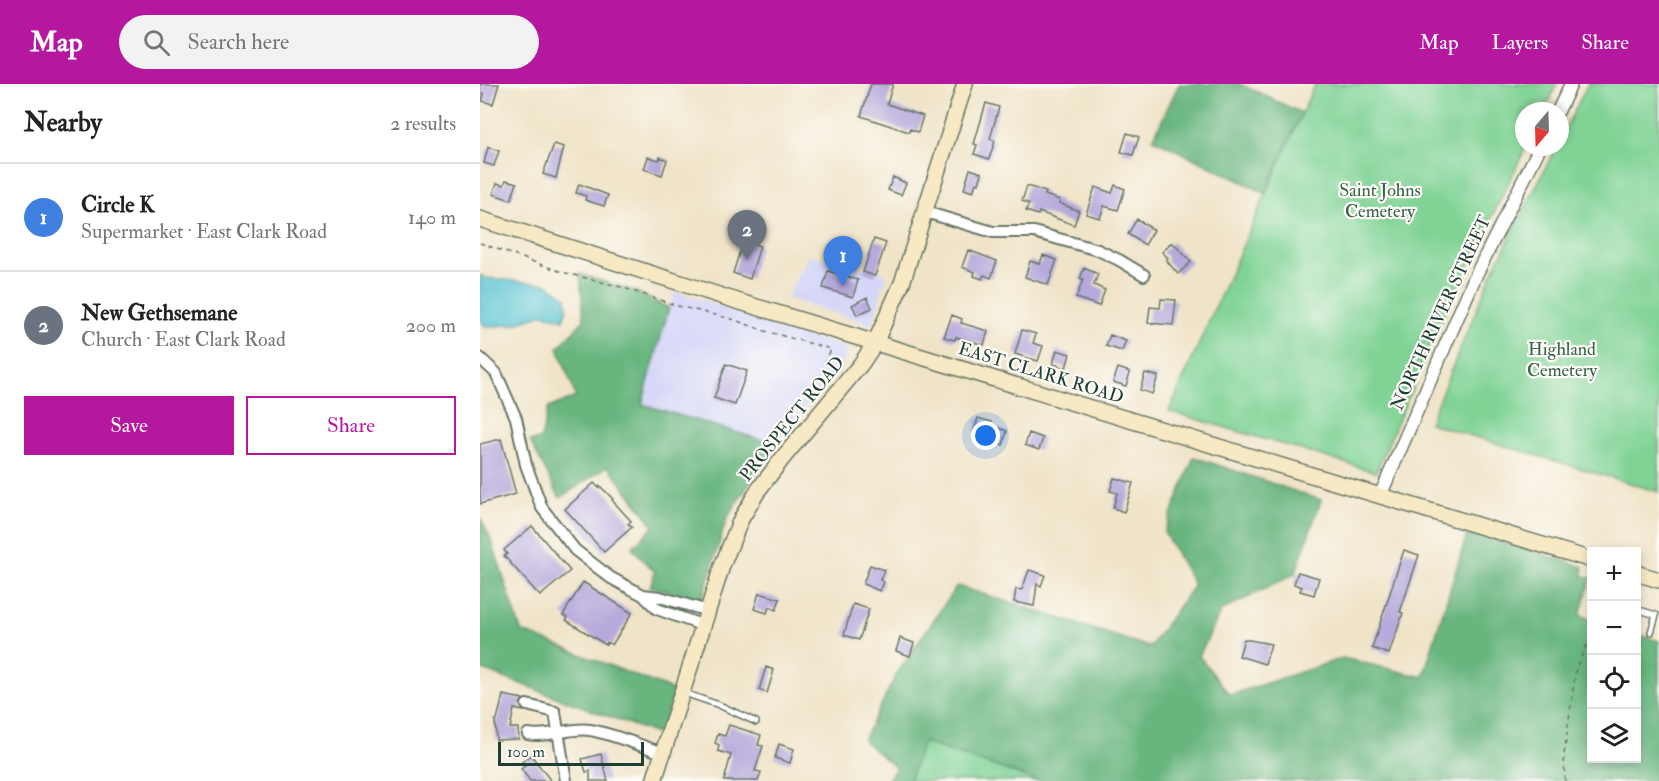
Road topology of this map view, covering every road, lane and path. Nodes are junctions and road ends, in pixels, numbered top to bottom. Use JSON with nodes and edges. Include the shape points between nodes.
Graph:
{"nodes":[{"id":1,"x":965,"y":84,"type":"edge"},
{"id":2,"x":1571,"y":84,"type":"edge"},
{"id":3,"x":1562,"y":102,"type":"edge"},
{"id":4,"x":1536,"y":156,"type":"edge"},
{"id":5,"x":925,"y":212,"type":"junction"},
{"id":6,"x":480,"y":219,"type":"edge"},
{"id":7,"x":480,"y":243,"type":"edge"},
{"id":8,"x":1144,"y":275,"type":"dead end"},
{"id":9,"x":875,"y":343,"type":"junction"},
{"id":10,"x":480,"y":358,"type":"edge"},
{"id":11,"x":772,"y":434,"type":"dead end"},
{"id":12,"x":1380,"y":496,"type":"junction"},
{"id":13,"x":1587,"y":558,"type":"edge"},
{"id":14,"x":1641,"y":575,"type":"edge"},
{"id":15,"x":1659,"y":580,"type":"edge"},
{"id":16,"x":1641,"y":610,"type":"edge"},
{"id":17,"x":706,"y":618,"type":"junction"},
{"id":18,"x":1650,"y":632,"type":"dead end"},
{"id":19,"x":1587,"y":645,"type":"edge"},
{"id":20,"x":683,"y":692,"type":"junction"},
{"id":21,"x":527,"y":705,"type":"dead end"},
{"id":22,"x":756,"y":722,"type":"dead end"},
{"id":23,"x":559,"y":733,"type":"junction"},
{"id":24,"x":528,"y":734,"type":"dead end"},
{"id":25,"x":663,"y":753,"type":"junction"},
{"id":26,"x":566,"y":781,"type":"edge"},
{"id":27,"x":654,"y":781,"type":"edge"},
{"id":28,"x":1565,"y":781,"type":"edge"}],
"edges":[{"from":1,"to":5,"type":"main road","name":"PROSPECT ROAD"},
{"from":2,"to":3,"type":"street"},
{"from":4,"to":12,"type":"street","name":"NORTH RIVER STREET","via":[[1475,277]]},
{"from":5,"to":8,"type":"street","via":[[993,232],[1034,232],[1087,247]]},
{"from":5,"to":9,"type":"main road","name":"PROSPECT ROAD","via":[[902,283]]},
{"from":6,"to":9,"type":"main road","name":"EAST CLARK ROAD"},
{"from":7,"to":11,"type":"path","via":[[562,272],[831,349],[820,374]]},
{"from":9,"to":12,"type":"main road","name":"EAST CLARK ROAD"},
{"from":9,"to":17,"type":"main road","name":"PROSPECT ROAD","via":[[759,489],[741,519]]},
{"from":10,"to":17,"type":"street","via":[[496,373],[516,418],[526,465],[542,508],[575,550],[611,578],[643,596],[660,597]]},
{"from":12,"to":13,"type":"main road","name":"EAST CLARK ROAD"},
{"from":14,"to":15,"type":"main road"},
{"from":16,"to":18,"type":"lane","via":[[1656,615]]},
{"from":17,"to":20,"type":"main road","name":"PROSPECT ROAD"},
{"from":19,"to":28,"type":"path","via":[[1576,668],[1564,754]]},
{"from":20,"to":22,"type":"lane"},
{"from":20,"to":25,"type":"main road","name":"PROSPECT ROAD"},
{"from":21,"to":23,"type":"street","via":[[555,712]]},
{"from":23,"to":24,"type":"street"},
{"from":23,"to":25,"type":"street","via":[[590,730]]},
{"from":23,"to":26,"type":"street"},
{"from":25,"to":27,"type":"main road","name":"PROSPECT ROAD"}]}
